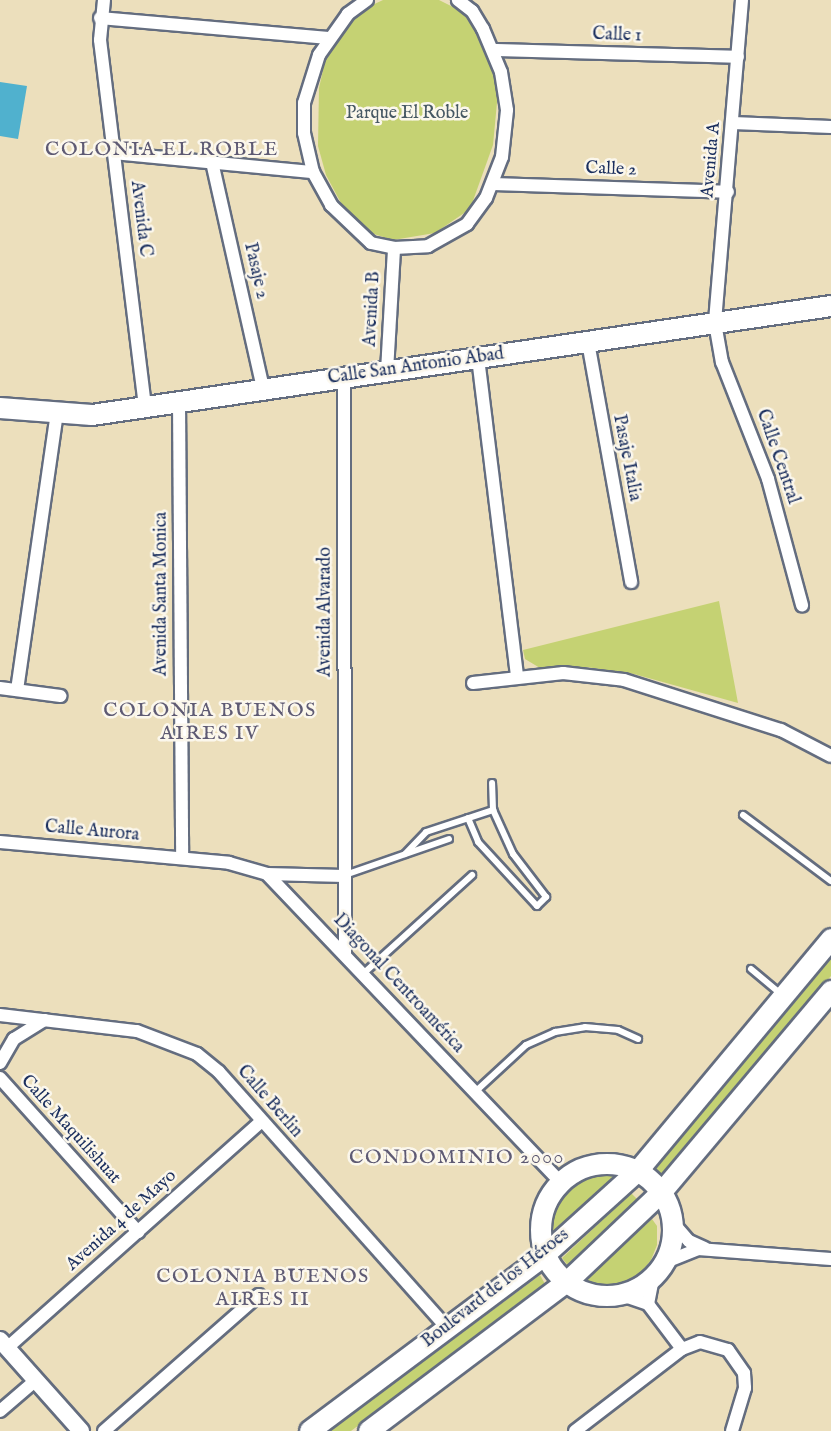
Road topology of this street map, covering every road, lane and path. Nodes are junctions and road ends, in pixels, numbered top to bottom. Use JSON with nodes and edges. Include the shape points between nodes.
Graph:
{"nodes":[{"id":1,"x":104,"y":0,"type":"edge"},
{"id":2,"x":367,"y":0,"type":"edge"},
{"id":3,"x":458,"y":0,"type":"edge"},
{"id":4,"x":742,"y":0,"type":"edge"},
{"id":5,"x":100,"y":18,"type":"junction"},
{"id":6,"x":328,"y":38,"type":"junction"},
{"id":7,"x":494,"y":50,"type":"junction"},
{"id":8,"x":738,"y":57,"type":"junction"},
{"id":9,"x":733,"y":123,"type":"junction"},
{"id":10,"x":831,"y":127,"type":"edge"},
{"id":11,"x":114,"y":153,"type":"junction"},
{"id":12,"x":212,"y":162,"type":"junction"},
{"id":13,"x":313,"y":172,"type":"junction"},
{"id":14,"x":492,"y":184,"type":"junction"},
{"id":15,"x":728,"y":192,"type":"junction"},
{"id":16,"x":394,"y":248,"type":"junction"},
{"id":17,"x":831,"y":306,"type":"edge"},
{"id":18,"x":715,"y":323,"type":"junction"},
{"id":19,"x":588,"y":342,"type":"junction"},
{"id":20,"x":478,"y":358,"type":"junction"},
{"id":21,"x":387,"y":371,"type":"junction"},
{"id":22,"x":344,"y":378,"type":"junction"},
{"id":23,"x":263,"y":388,"type":"junction"},
{"id":24,"x":179,"y":401,"type":"junction"},
{"id":25,"x":145,"y":406,"type":"junction"},
{"id":26,"x":0,"y":408,"type":"edge"},
{"id":27,"x":57,"y":414,"type":"junction"},
{"id":28,"x":631,"y":582,"type":"dead end"},
{"id":29,"x":802,"y":605,"type":"dead end"},
{"id":30,"x":517,"y":677,"type":"junction"},
{"id":31,"x":473,"y":683,"type":"dead end"},
{"id":32,"x":0,"y":688,"type":"edge"},
{"id":33,"x":17,"y":690,"type":"junction"},
{"id":34,"x":60,"y":696,"type":"dead end"},
{"id":35,"x":831,"y":756,"type":"edge"},
{"id":36,"x":492,"y":783,"type":"dead end"},
{"id":37,"x":493,"y":810,"type":"junction"},
{"id":38,"x":743,"y":815,"type":"dead end"},
{"id":39,"x":468,"y":818,"type":"junction"},
{"id":40,"x":449,"y":839,"type":"dead end"},
{"id":41,"x":0,"y":842,"type":"edge"},
{"id":42,"x":405,"y":855,"type":"junction"},
{"id":43,"x":182,"y":858,"type":"junction"},
{"id":44,"x":267,"y":874,"type":"junction"},
{"id":45,"x":472,"y":875,"type":"dead end"},
{"id":46,"x":344,"y":876,"type":"junction"},
{"id":47,"x":831,"y":881,"type":"edge"},
{"id":48,"x":831,"y":939,"type":"edge"},
{"id":49,"x":345,"y":954,"type":"junction"},
{"id":50,"x":752,"y":969,"type":"dead end"},
{"id":51,"x":364,"y":973,"type":"junction"},
{"id":52,"x":831,"y":992,"type":"edge"},
{"id":53,"x":784,"y":996,"type":"junction"},
{"id":54,"x":0,"y":1015,"type":"edge"},
{"id":55,"x":45,"y":1020,"type":"junction"},
{"id":56,"x":638,"y":1039,"type":"dead end"},
{"id":57,"x":0,"y":1063,"type":"edge"},
{"id":58,"x":0,"y":1078,"type":"edge"},
{"id":59,"x":475,"y":1092,"type":"junction"},
{"id":60,"x":261,"y":1122,"type":"junction"},
{"id":61,"x":638,"y":1171,"type":"junction"},
{"id":62,"x":561,"y":1183,"type":"junction"},
{"id":63,"x":662,"y":1192,"type":"junction"},
{"id":64,"x":674,"y":1224,"type":"junction"},
{"id":65,"x":138,"y":1232,"type":"junction"},
{"id":66,"x":710,"y":1249,"type":"junction"},
{"id":67,"x":545,"y":1255,"type":"junction"},
{"id":68,"x":831,"y":1259,"type":"edge"},
{"id":69,"x":666,"y":1262,"type":"junction"},
{"id":70,"x":653,"y":1278,"type":"junction"},
{"id":71,"x":567,"y":1282,"type":"junction"},
{"id":72,"x":259,"y":1295,"type":"dead end"},
{"id":73,"x":622,"y":1295,"type":"junction"},
{"id":74,"x":648,"y":1304,"type":"junction"},
{"id":75,"x":446,"y":1327,"type":"junction"},
{"id":76,"x":3,"y":1344,"type":"edge"},
{"id":77,"x":682,"y":1349,"type":"junction"},
{"id":78,"x":36,"y":1380,"type":"junction"},
{"id":79,"x":0,"y":1412,"type":"edge"},
{"id":80,"x":81,"y":1431,"type":"edge"},
{"id":81,"x":104,"y":1431,"type":"edge"},
{"id":82,"x":310,"y":1431,"type":"edge"},
{"id":83,"x":369,"y":1431,"type":"edge"},
{"id":84,"x":575,"y":1431,"type":"edge"},
{"id":85,"x":732,"y":1431,"type":"edge"}],
"edges":[{"from":1,"to":5,"type":"street","name":"Avenida C"},
{"from":2,"to":6,"type":"street","via":[[348,14]]},
{"from":3,"to":7,"type":"street","via":[[472,11]]},
{"from":4,"to":8,"type":"street","name":"Avenida A"},
{"from":5,"to":6,"type":"street"},
{"from":5,"to":11,"type":"street","name":"Avenida C"},
{"from":6,"to":13,"type":"street","via":[[313,66],[304,103],[304,133]]},
{"from":7,"to":8,"type":"street","name":"Calle 1"},
{"from":7,"to":14,"type":"street","via":[[507,110],[502,157]]},
{"from":8,"to":9,"type":"street","name":"Avenida A"},
{"from":9,"to":10,"type":"street"},
{"from":9,"to":15,"type":"street","name":"Avenida A"},
{"from":11,"to":12,"type":"street"},
{"from":11,"to":25,"type":"street","name":"Avenida C"},
{"from":12,"to":13,"type":"street"},
{"from":12,"to":23,"type":"street","name":"Pasaje 2"},
{"from":13,"to":16,"type":"street","via":[[344,220],[371,243]]},
{"from":14,"to":15,"type":"street","name":"Calle 2"},
{"from":14,"to":16,"type":"street","via":[[467,224],[455,233],[428,246]]},
{"from":15,"to":18,"type":"street","name":"Avenida A"},
{"from":16,"to":21,"type":"street","name":"Avenida B"},
{"from":17,"to":18,"type":"main road","name":"Calle San Antonio Abad"},
{"from":18,"to":19,"type":"main road","name":"Calle San Antonio Abad"},
{"from":18,"to":29,"type":"street","name":"Calle Central","via":[[722,362],[768,479]]},
{"from":19,"to":20,"type":"main road","name":"Calle San Antonio Abad"},
{"from":19,"to":28,"type":"street","name":"Pasaje Italia"},
{"from":20,"to":21,"type":"main road","name":"Calle San Antonio Abad"},
{"from":20,"to":30,"type":"street"},
{"from":21,"to":22,"type":"main road","name":"Calle San Antonio Abad"},
{"from":22,"to":23,"type":"main road","name":"Calle San Antonio Abad"},
{"from":22,"to":46,"type":"street","name":"Avenida Alvarado"},
{"from":23,"to":24,"type":"main road","name":"Calle San Antonio Abad"},
{"from":24,"to":25,"type":"main road","name":"Calle San Antonio Abad"},
{"from":24,"to":43,"type":"street","name":"Avenida Santa Monica"},
{"from":25,"to":27,"type":"main road","name":"Calle San Antonio Abad","via":[[92,415]]},
{"from":26,"to":27,"type":"main road","name":"Calle San Antonio Abad"},
{"from":27,"to":33,"type":"street"},
{"from":30,"to":31,"type":"street"},
{"from":30,"to":35,"type":"street","via":[[563,673],[624,680],[781,730]]},
{"from":32,"to":33,"type":"street"},
{"from":33,"to":34,"type":"street"},
{"from":36,"to":37,"type":"lane"},
{"from":37,"to":39,"type":"lane"},
{"from":37,"to":39,"type":"lane","via":[[513,854],[546,897],[537,906],[478,842]]},
{"from":38,"to":47,"type":"lane"},
{"from":39,"to":42,"type":"lane","via":[[423,834]]},
{"from":40,"to":42,"type":"lane"},
{"from":41,"to":43,"type":"street","name":"Calle Aurora"},
{"from":42,"to":46,"type":"lane"},
{"from":43,"to":44,"type":"street","name":"Diagonal Centroamérica","via":[[243,865]]},
{"from":44,"to":46,"type":"street"},
{"from":44,"to":49,"type":"street","name":"Diagonal Centroamérica"},
{"from":45,"to":51,"type":"lane"},
{"from":46,"to":49,"type":"street","name":"Avenida Alvarado"},
{"from":48,"to":53,"type":"main road","name":"Boulevard de los Héroes"},
{"from":49,"to":51,"type":"street","name":"Diagonal Centroamérica"},
{"from":50,"to":53,"type":"lane"},
{"from":51,"to":59,"type":"street","name":"Diagonal Centroamérica"},
{"from":52,"to":63,"type":"main road","name":"Boulevard de los Héroes"},
{"from":53,"to":61,"type":"main road","name":"Boulevard de los Héroes"},
{"from":54,"to":55,"type":"street","name":"Calle Berlin"},
{"from":55,"to":57,"type":"street","via":[[14,1039]]},
{"from":55,"to":60,"type":"street","name":"Calle Berlin","via":[[137,1030],[184,1046],[209,1063]]},
{"from":56,"to":59,"type":"lane","via":[[618,1030],[585,1028],[555,1032],[526,1045]]},
{"from":58,"to":65,"type":"street","name":"Calle Maquilishuat"},
{"from":59,"to":62,"type":"street","name":"Diagonal Centroamérica"},
{"from":60,"to":65,"type":"street","name":"Avenida 4 de Mayo"},
{"from":60,"to":75,"type":"street","name":"Calle Berlin"},
{"from":61,"to":62,"type":"main road","via":[[598,1165],[578,1171]]},
{"from":61,"to":63,"type":"main road"},
{"from":61,"to":67,"type":"main road","name":"Boulevard de los Héroes"},
{"from":62,"to":67,"type":"main road","via":[[543,1209],[540,1225]]},
{"from":63,"to":64,"type":"main road"},
{"from":63,"to":71,"type":"main road","name":"Boulevard de los Héroes"},
{"from":64,"to":66,"type":"street","via":[[689,1241]]},
{"from":64,"to":69,"type":"main road"},
{"from":65,"to":76,"type":"street","name":"Avenida 4 de Mayo"},
{"from":66,"to":68,"type":"street"},
{"from":66,"to":69,"type":"street","via":[[686,1251]]},
{"from":67,"to":71,"type":"main road"},
{"from":67,"to":75,"type":"main road","name":"Boulevard de los Héroes"},
{"from":69,"to":70,"type":"main road"},
{"from":70,"to":73,"type":"main road"},
{"from":70,"to":74,"type":"street"},
{"from":71,"to":73,"type":"main road","via":[[584,1293]]},
{"from":71,"to":83,"type":"main road","name":"Boulevard de los Héroes"},
{"from":72,"to":81,"type":"street"},
{"from":73,"to":74,"type":"street"},
{"from":74,"to":77,"type":"street"},
{"from":75,"to":82,"type":"main road","name":"Boulevard de los Héroes"},
{"from":76,"to":78,"type":"street"},
{"from":77,"to":84,"type":"street"},
{"from":77,"to":85,"type":"street","via":[[708,1342],[738,1359],[745,1388]]},
{"from":78,"to":79,"type":"street"},
{"from":78,"to":80,"type":"street"}]}
